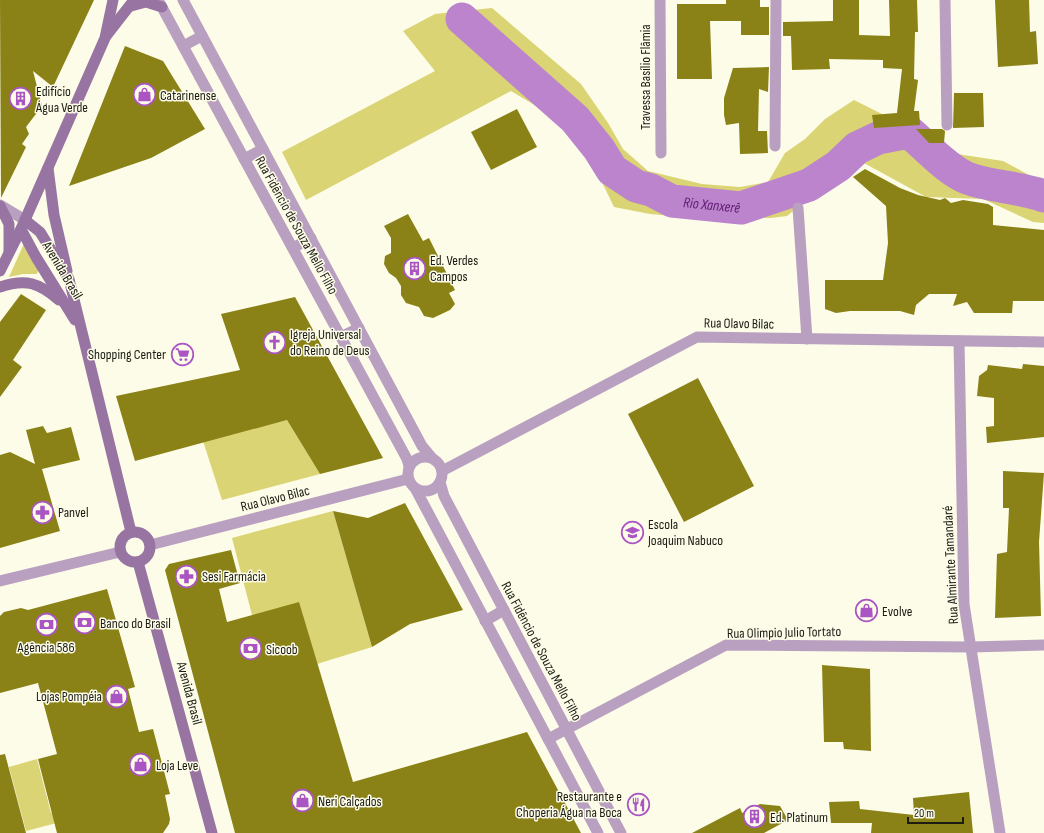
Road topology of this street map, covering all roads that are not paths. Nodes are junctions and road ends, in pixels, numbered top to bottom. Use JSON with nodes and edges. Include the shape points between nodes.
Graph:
{"nodes":[{"id":1,"x":113,"y":0,"type":"edge"},
{"id":2,"x":183,"y":0,"type":"edge"},
{"id":3,"x":660,"y":0,"type":"edge"},
{"id":4,"x":776,"y":0,"type":"edge"},
{"id":5,"x":945,"y":0,"type":"edge"},
{"id":6,"x":132,"y":3,"type":"edge"},
{"id":7,"x":160,"y":4,"type":"edge"},
{"id":8,"x":202,"y":36,"type":"junction"},
{"id":9,"x":105,"y":38,"type":"junction"},
{"id":10,"x":183,"y":46,"type":"junction"},
{"id":11,"x":947,"y":124,"type":"dead end"},
{"id":12,"x":775,"y":146,"type":"dead end"},
{"id":13,"x":263,"y":149,"type":"junction"},
{"id":14,"x":660,"y":153,"type":"dead end"},
{"id":15,"x":244,"y":159,"type":"junction"},
{"id":16,"x":48,"y":166,"type":"junction"},
{"id":17,"x":0,"y":206,"type":"edge"},
{"id":18,"x":798,"y":208,"type":"dead end"},
{"id":19,"x":23,"y":224,"type":"junction"},
{"id":20,"x":311,"y":238,"type":"junction"},
{"id":21,"x":293,"y":248,"type":"junction"},
{"id":22,"x":9,"y":256,"type":"junction"},
{"id":23,"x":0,"y":270,"type":"edge"},
{"id":24,"x":69,"y":279,"type":"junction"},
{"id":25,"x":0,"y":287,"type":"edge"},
{"id":26,"x":66,"y":306,"type":"junction"},
{"id":27,"x":80,"y":327,"type":"junction"},
{"id":28,"x":359,"y":328,"type":"junction"},
{"id":29,"x":341,"y":337,"type":"junction"},
{"id":30,"x":807,"y":339,"type":"junction"},
{"id":31,"x":959,"y":341,"type":"junction"},
{"id":32,"x":1044,"y":342,"type":"edge"},
{"id":33,"x":432,"y":458,"type":"junction"},
{"id":34,"x":409,"y":466,"type":"junction"},
{"id":35,"x":441,"y":476,"type":"junction"},
{"id":36,"x":408,"y":479,"type":"junction"},
{"id":37,"x":415,"y":488,"type":"junction"},
{"id":38,"x":131,"y":532,"type":"junction"},
{"id":39,"x":150,"y":545,"type":"junction"},
{"id":40,"x":120,"y":552,"type":"junction"},
{"id":41,"x":138,"y":562,"type":"junction"},
{"id":42,"x":0,"y":581,"type":"edge"},
{"id":43,"x":504,"y":610,"type":"junction"},
{"id":44,"x":485,"y":621,"type":"junction"},
{"id":45,"x":1044,"y":645,"type":"edge"},
{"id":46,"x":971,"y":647,"type":"junction"},
{"id":47,"x":566,"y":729,"type":"junction"},
{"id":48,"x":548,"y":739,"type":"junction"},
{"id":49,"x":212,"y":833,"type":"edge"},
{"id":50,"x":598,"y":833,"type":"edge"},
{"id":51,"x":621,"y":833,"type":"edge"},
{"id":52,"x":1000,"y":833,"type":"edge"}],
"edges":[{"from":1,"to":9,"type":"main road"},
{"from":2,"to":8,"type":"street","name":"Rua Fidêncio de Souza Mello Filho"},
{"from":3,"to":14,"type":"street","name":"Travessa Basílio Flâmia"},
{"from":4,"to":12,"type":"street"},
{"from":5,"to":11,"type":"street"},
{"from":6,"to":7,"type":"main road"},
{"from":6,"to":9,"type":"main road"},
{"from":7,"to":10,"type":"street","name":"Rua Fidêncio de Souza Mello Filho"},
{"from":8,"to":10,"type":"street"},
{"from":8,"to":13,"type":"street","name":"Rua Fidêncio de Souza Mello Filho"},
{"from":9,"to":16,"type":"main road"},
{"from":10,"to":15,"type":"street","name":"Rua Fidêncio de Souza Mello Filho"},
{"from":13,"to":15,"type":"street"},
{"from":13,"to":20,"type":"street","name":"Rua Fidêncio de Souza Mello Filho"},
{"from":15,"to":21,"type":"street","name":"Rua Fidêncio de Souza Mello Filho"},
{"from":16,"to":19,"type":"main road"},
{"from":16,"to":24,"type":"main road","via":[[54,215]]},
{"from":17,"to":19,"type":"street"},
{"from":17,"to":22,"type":"main road","via":[[9,224]]},
{"from":18,"to":30,"type":"street"},
{"from":19,"to":22,"type":"main road"},
{"from":19,"to":24,"type":"main road","name":"Avenida Brasil","via":[[40,232]]},
{"from":19,"to":26,"type":"main road","name":"Avenida Brasil","via":[[36,257]]},
{"from":20,"to":21,"type":"street"},
{"from":20,"to":28,"type":"street","name":"Rua Fidêncio de Souza Mello Filho"},
{"from":21,"to":29,"type":"street","name":"Rua Fidêncio de Souza Mello Filho"},
{"from":22,"to":23,"type":"main road"},
{"from":24,"to":27,"type":"main road","name":"Avenida Brasil"},
{"from":25,"to":26,"type":"main road","via":[[12,283],[32,283],[47,290]]},
{"from":26,"to":27,"type":"main road","name":"Avenida Brasil"},
{"from":27,"to":38,"type":"main road","name":"Avenida Brasil"},
{"from":28,"to":29,"type":"street"},
{"from":28,"to":33,"type":"street","name":"Rua Fidêncio de Souza Mello Filho","via":[[422,446]]},
{"from":29,"to":34,"type":"street","name":"Rua Fidêncio de Souza Mello Filho"},
{"from":30,"to":31,"type":"street","name":"Rua Olavo Bilac"},
{"from":30,"to":35,"type":"street","name":"Rua Olavo Bilac","via":[[697,337]]},
{"from":31,"to":32,"type":"street","name":"Rua Olavo Bilac"},
{"from":31,"to":46,"type":"street","name":"Rua Almirante Tamandaré","via":[[964,604]]},
{"from":33,"to":34,"type":"street","via":[[420,457]]},
{"from":33,"to":35,"type":"street","via":[[440,466]]},
{"from":34,"to":36,"type":"street"},
{"from":35,"to":37,"type":"street","via":[[436,486],[426,491]]},
{"from":35,"to":43,"type":"street","name":"Rua Fidêncio de Souza Mello Filho","via":[[444,496]]},
{"from":36,"to":37,"type":"street"},
{"from":36,"to":39,"type":"street","name":"Rua Olavo Bilac"},
{"from":37,"to":44,"type":"street"},
{"from":38,"to":39,"type":"main road","via":[[143,534]]},
{"from":38,"to":40,"type":"main road","via":[[122,540]]},
{"from":39,"to":41,"type":"main road","via":[[147,555]]},
{"from":40,"to":41,"type":"main road","via":[[127,560]]},
{"from":40,"to":42,"type":"street"},
{"from":41,"to":49,"type":"main road","name":"Avenida Brasil"},
{"from":43,"to":44,"type":"street"},
{"from":43,"to":47,"type":"street","name":"Rua Fidêncio de Souza Mello Filho"},
{"from":44,"to":48,"type":"street"},
{"from":45,"to":46,"type":"street","name":"Rua Olimpio Julio Tortato"},
{"from":46,"to":47,"type":"street","name":"Rua Olimpio Julio Tortato","via":[[726,645]]},
{"from":46,"to":52,"type":"street","name":"Rua Almirante Tamandaré"},
{"from":47,"to":48,"type":"street","name":"Rua Olimpio Julio Tortato"},
{"from":47,"to":51,"type":"street","name":"Rua Fidêncio de Souza Mello Filho"},
{"from":48,"to":50,"type":"street"}]}
